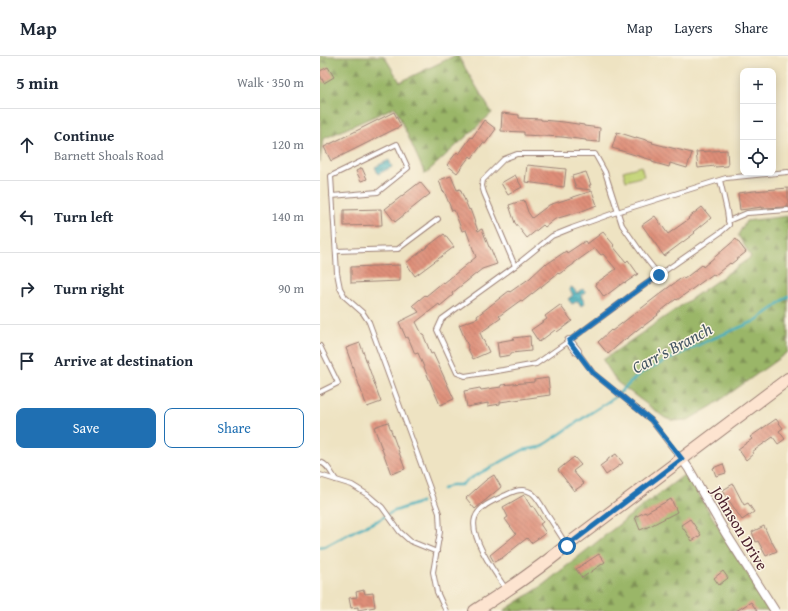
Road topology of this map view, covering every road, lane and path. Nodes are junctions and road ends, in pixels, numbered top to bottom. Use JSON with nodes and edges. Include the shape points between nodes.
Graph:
{"nodes":[{"id":1,"x":788,"y":172,"type":"edge"},
{"id":2,"x":720,"y":180,"type":"junction"},
{"id":3,"x":332,"y":196,"type":"junction"},
{"id":4,"x":788,"y":210,"type":"edge"},
{"id":5,"x":617,"y":212,"type":"junction"},
{"id":6,"x":438,"y":219,"type":"dead end"},
{"id":7,"x":728,"y":221,"type":"junction"},
{"id":8,"x":336,"y":251,"type":"junction"},
{"id":9,"x":516,"y":266,"type":"junction"},
{"id":10,"x":659,"y":275,"type":"junction"},
{"id":11,"x":569,"y":341,"type":"junction"},
{"id":12,"x":320,"y":346,"type":"edge"},
{"id":13,"x":577,"y":351,"type":"joint"},
{"id":14,"x":788,"y":379,"type":"edge"},
{"id":15,"x":320,"y":392,"type":"edge"},
{"id":16,"x":682,"y":459,"type":"junction"},
{"id":17,"x":320,"y":462,"type":"edge"},
{"id":18,"x":320,"y":475,"type":"edge"},
{"id":19,"x":336,"y":480,"type":"junction"},
{"id":20,"x":567,"y":546,"type":"junction"},
{"id":21,"x":437,"y":552,"type":"junction"},
{"id":22,"x":507,"y":591,"type":"junction"},
{"id":23,"x":446,"y":611,"type":"edge"},
{"id":24,"x":475,"y":611,"type":"edge"},
{"id":25,"x":774,"y":611,"type":"edge"}],
"edges":[{"from":1,"to":2,"type":"lane"},
{"from":2,"to":5,"type":"lane"},
{"from":2,"to":7,"type":"lane"},
{"from":3,"to":3,"type":"lane","via":[[378,192],[408,168],[397,144],[331,176]]},
{"from":3,"to":8,"type":"lane"},
{"from":4,"to":7,"type":"lane","via":[[747,214]]},
{"from":5,"to":9,"type":"lane","via":[[552,236]]},
{"from":5,"to":9,"type":"lane","via":[[604,172],[595,154],[517,154],[504,159],[483,180],[482,186]]},
{"from":5,"to":10,"type":"lane","via":[[622,225]]},
{"from":6,"to":8,"type":"lane","via":[[398,249]]},
{"from":7,"to":10,"type":"lane","via":[[729,225],[721,232]]},
{"from":8,"to":21,"type":"lane","via":[[340,288],[345,297],[369,322],[439,513]]},
{"from":9,"to":11,"type":"lane","via":[[442,319],[437,330],[457,373],[465,376],[536,364]]},
{"from":10,"to":11,"type":"lane"},
{"from":11,"to":13,"type":"street"},
{"from":12,"to":15,"type":"lane","via":[[338,383]]},
{"from":13,"to":16,"type":"lane","via":[[593,373],[651,420]]},
{"from":14,"to":16,"type":"main road"},
{"from":16,"to":20,"type":"main road"},
{"from":16,"to":25,"type":"street","name":"Johnson Drive"},
{"from":17,"to":19,"type":"lane","via":[[326,465]]},
{"from":18,"to":19,"type":"lane"},
{"from":19,"to":21,"type":"lane","via":[[352,485],[368,495],[382,507],[400,532],[410,540]]},
{"from":20,"to":22,"type":"main road"},
{"from":20,"to":22,"type":"lane","via":[[539,501],[531,493],[514,491],[482,508],[475,517],[477,541]]},
{"from":21,"to":23,"type":"lane","via":[[433,572],[436,592]]},
{"from":22,"to":24,"type":"main road"}]}
